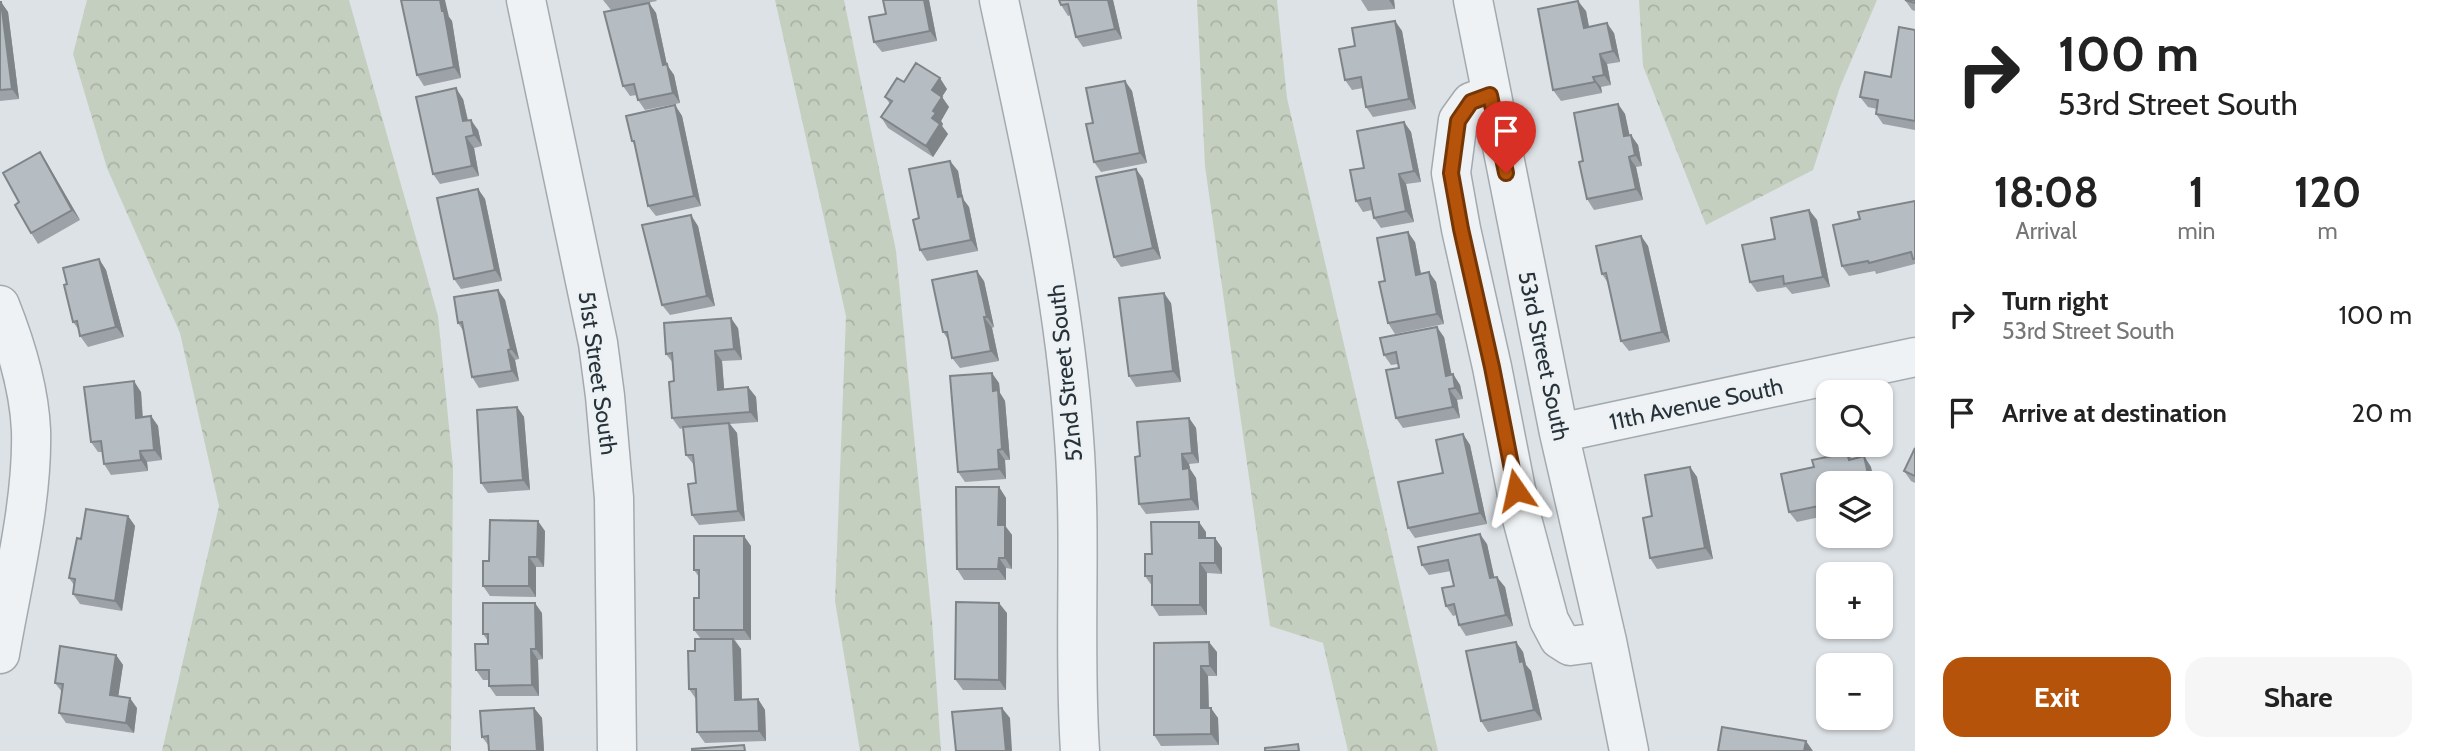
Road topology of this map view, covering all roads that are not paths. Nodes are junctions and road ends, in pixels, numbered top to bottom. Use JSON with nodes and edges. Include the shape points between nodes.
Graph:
{"nodes":[{"id":1,"x":526,"y":0,"type":"edge"},
{"id":2,"x":999,"y":0,"type":"edge"},
{"id":3,"x":1473,"y":0,"type":"edge"},
{"id":4,"x":1490,"y":95,"type":"junction"},
{"id":5,"x":0,"y":305,"type":"edge"},
{"id":6,"x":1915,"y":357,"type":"edge"},
{"id":7,"x":1559,"y":433,"type":"junction"},
{"id":8,"x":7,"y":567,"type":"edge"},
{"id":9,"x":1607,"y":641,"type":"junction"},
{"id":10,"x":0,"y":654,"type":"edge"},
{"id":11,"x":617,"y":751,"type":"edge"},
{"id":12,"x":1080,"y":751,"type":"edge"},
{"id":13,"x":1629,"y":751,"type":"edge"}],
"edges":[{"from":1,"to":11,"type":"street","name":"51st Street South","via":[[606,397],[614,498]]},
{"from":2,"to":12,"type":"street","name":"52nd Street South","via":[[1046,224],[1067,365],[1079,506]]},
{"from":3,"to":4,"type":"street","name":"53rd Street South"},
{"from":4,"to":7,"type":"street","name":"53rd Street South"},
{"from":4,"to":9,"type":"street","via":[[1471,102],[1458,121],[1451,173],[1521,515],[1549,620],[1559,639],[1570,646]]},
{"from":5,"to":8,"type":"street","via":[[21,363],[31,428],[27,494]]},
{"from":6,"to":7,"type":"street","name":"11th Avenue South"},
{"from":7,"to":9,"type":"street","name":"53rd Street South"},
{"from":8,"to":10,"type":"street"},
{"from":9,"to":13,"type":"street","name":"53rd Street South"}]}
